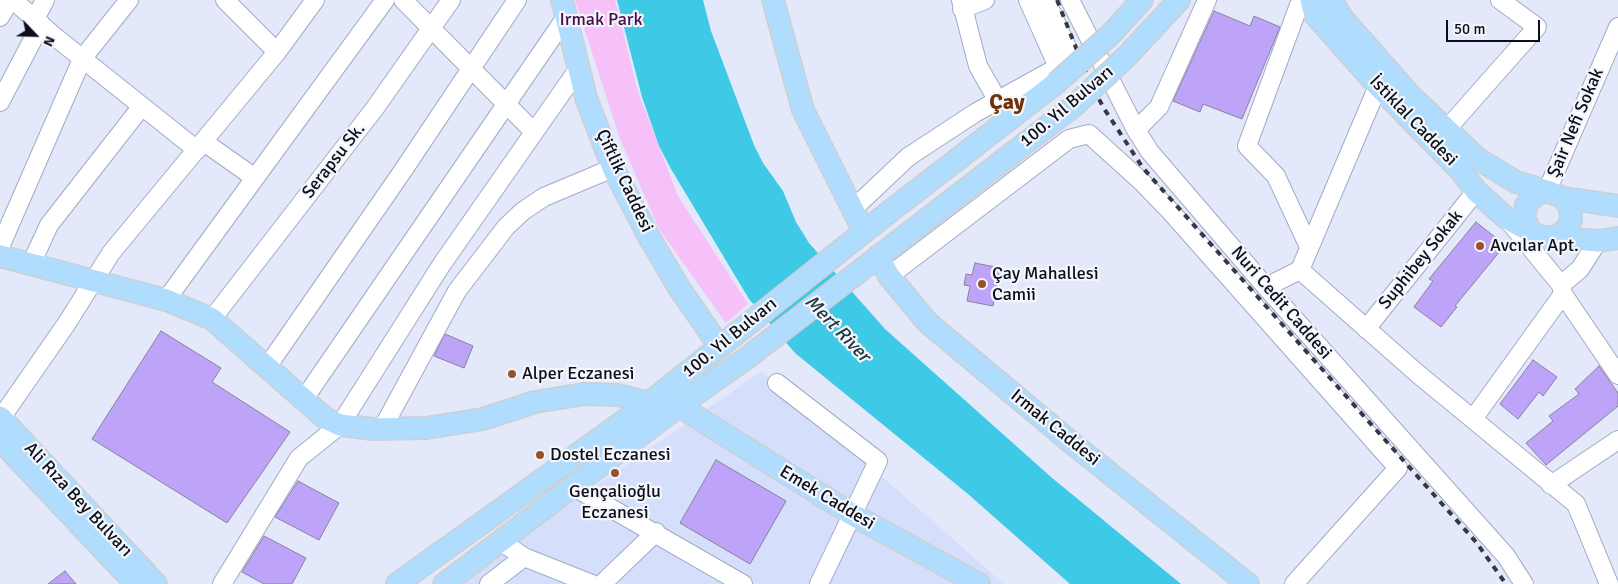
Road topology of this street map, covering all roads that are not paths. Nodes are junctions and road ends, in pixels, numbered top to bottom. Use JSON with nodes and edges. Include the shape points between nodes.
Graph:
{"nodes":[{"id":1,"x":11,"y":0,"type":"edge"},
{"id":2,"x":45,"y":0,"type":"edge"},
{"id":3,"x":130,"y":0,"type":"edge"},
{"id":4,"x":225,"y":0,"type":"edge"},
{"id":5,"x":315,"y":0,"type":"edge"},
{"id":6,"x":385,"y":0,"type":"edge"},
{"id":7,"x":403,"y":0,"type":"edge"},
{"id":8,"x":451,"y":0,"type":"edge"},
{"id":9,"x":517,"y":0,"type":"edge"},
{"id":10,"x":773,"y":0,"type":"edge"},
{"id":11,"x":985,"y":0,"type":"edge"},
{"id":12,"x":1028,"y":0,"type":"edge"},
{"id":13,"x":1046,"y":0,"type":"edge"},
{"id":14,"x":1070,"y":0,"type":"edge"},
{"id":15,"x":1142,"y":0,"type":"edge"},
{"id":16,"x":1179,"y":0,"type":"edge"},
{"id":17,"x":1207,"y":0,"type":"edge"},
{"id":18,"x":1331,"y":0,"type":"edge"},
{"id":19,"x":1500,"y":0,"type":"edge"},
{"id":20,"x":962,"y":4,"type":"edge"},
{"id":21,"x":1304,"y":5,"type":"edge"},
{"id":22,"x":564,"y":9,"type":"edge"},
{"id":23,"x":0,"y":17,"type":"edge"},
{"id":24,"x":38,"y":22,"type":"junction"},
{"id":25,"x":1618,"y":27,"type":"edge"},
{"id":26,"x":430,"y":29,"type":"junction"},
{"id":27,"x":277,"y":52,"type":"junction"},
{"id":28,"x":82,"y":58,"type":"junction"},
{"id":29,"x":1072,"y":58,"type":"dead end"},
{"id":30,"x":579,"y":68,"type":"junction"},
{"id":31,"x":470,"y":70,"type":"junction"},
{"id":32,"x":1378,"y":86,"type":"junction"},
{"id":33,"x":998,"y":101,"type":"junction"},
{"id":34,"x":0,"y":102,"type":"edge"},
{"id":35,"x":507,"y":104,"type":"junction"},
{"id":36,"x":142,"y":106,"type":"junction"},
{"id":37,"x":1136,"y":130,"type":"junction"},
{"id":38,"x":1446,"y":130,"type":"junction"},
{"id":39,"x":534,"y":132,"type":"junction"},
{"id":40,"x":201,"y":146,"type":"junction"},
{"id":41,"x":613,"y":168,"type":"junction"},
{"id":42,"x":255,"y":178,"type":"junction"},
{"id":43,"x":1476,"y":191,"type":"junction"},
{"id":44,"x":1556,"y":194,"type":"junction"},
{"id":45,"x":1618,"y":206,"type":"edge"},
{"id":46,"x":852,"y":210,"type":"junction"},
{"id":47,"x":1506,"y":218,"type":"junction"},
{"id":48,"x":1529,"y":229,"type":"junction"},
{"id":49,"x":864,"y":232,"type":"junction"},
{"id":50,"x":1554,"y":237,"type":"junction"},
{"id":51,"x":1608,"y":240,"type":"edge"},
{"id":52,"x":0,"y":247,"type":"edge"},
{"id":53,"x":1309,"y":248,"type":"junction"},
{"id":54,"x":0,"y":256,"type":"edge"},
{"id":55,"x":878,"y":256,"type":"junction"},
{"id":56,"x":32,"y":264,"type":"junction"},
{"id":57,"x":1300,"y":270,"type":"junction"},
{"id":58,"x":889,"y":276,"type":"junction"},
{"id":59,"x":94,"y":280,"type":"junction"},
{"id":60,"x":1266,"y":287,"type":"junction"},
{"id":61,"x":1562,"y":290,"type":"junction"},
{"id":62,"x":166,"y":300,"type":"junction"},
{"id":63,"x":212,"y":319,"type":"junction"},
{"id":64,"x":1366,"y":329,"type":"junction"},
{"id":65,"x":720,"y":348,"type":"junction"},
{"id":66,"x":267,"y":366,"type":"junction"},
{"id":67,"x":1618,"y":375,"type":"edge"},
{"id":68,"x":777,"y":383,"type":"dead end"},
{"id":69,"x":304,"y":399,"type":"junction"},
{"id":70,"x":649,"y":403,"type":"junction"},
{"id":71,"x":679,"y":406,"type":"junction"},
{"id":72,"x":0,"y":417,"type":"edge"},
{"id":73,"x":1473,"y":419,"type":"junction"},
{"id":74,"x":340,"y":424,"type":"junction"},
{"id":75,"x":382,"y":429,"type":"junction"},
{"id":76,"x":0,"y":440,"type":"edge"},
{"id":77,"x":1618,"y":440,"type":"edge"},
{"id":78,"x":1552,"y":485,"type":"junction"},
{"id":79,"x":574,"y":487,"type":"junction"},
{"id":80,"x":853,"y":515,"type":"junction"},
{"id":81,"x":656,"y":532,"type":"junction"},
{"id":82,"x":500,"y":541,"type":"junction"},
{"id":83,"x":524,"y":557,"type":"junction"},
{"id":84,"x":136,"y":584,"type":"edge"},
{"id":85,"x":156,"y":584,"type":"edge"},
{"id":86,"x":222,"y":584,"type":"edge"},
{"id":87,"x":397,"y":584,"type":"edge"},
{"id":88,"x":444,"y":584,"type":"edge"},
{"id":89,"x":489,"y":584,"type":"edge"},
{"id":90,"x":592,"y":584,"type":"edge"},
{"id":91,"x":602,"y":584,"type":"edge"},
{"id":92,"x":743,"y":584,"type":"edge"},
{"id":93,"x":819,"y":584,"type":"edge"},
{"id":94,"x":979,"y":584,"type":"edge"},
{"id":95,"x":1248,"y":584,"type":"edge"},
{"id":96,"x":1294,"y":584,"type":"edge"},
{"id":97,"x":1524,"y":584,"type":"edge"},
{"id":98,"x":1609,"y":584,"type":"edge"}],
"edges":[{"from":1,"to":23,"type":"street"},
{"from":1,"to":24,"type":"street"},
{"from":2,"to":24,"type":"street"},
{"from":3,"to":28,"type":"street"},
{"from":4,"to":27,"type":"street"},
{"from":5,"to":27,"type":"street"},
{"from":6,"to":42,"type":"street"},
{"from":7,"to":26,"type":"street"},
{"from":8,"to":26,"type":"street","name":"Serapsu Sk."},
{"from":9,"to":31,"type":"street"},
{"from":10,"to":46,"type":"main road","via":[[803,110]]},
{"from":11,"to":20,"type":"street"},
{"from":12,"to":33,"type":"street","via":[[1058,67]]},
{"from":13,"to":29,"type":"street"},
{"from":14,"to":37,"type":"street","name":"Nuri Cedit Caddesi"},
{"from":15,"to":49,"type":"main road","name":"100. Yıl Bulvarı","bridge":true,"via":[[1111,34],[1056,83]]},
{"from":16,"to":55,"type":"main road","name":"100. Yıl Bulvarı","bridge":true,"via":[[1075,105]]},
{"from":17,"to":37,"type":"street","via":[[1159,107]]},
{"from":18,"to":38,"type":"main road","name":"İstiklal Caddesi","via":[[1349,26],[1410,95]]},
{"from":19,"to":38,"type":"street","via":[[1537,27]]},
{"from":20,"to":33,"type":"street","via":[[978,66]]},
{"from":21,"to":32,"type":"main road","name":"İstiklal Caddesi"},
{"from":21,"to":53,"type":"street","via":[[1247,146],[1276,176]]},
{"from":22,"to":30,"type":"main road","name":"Çiftlik Caddesi"},
{"from":22,"to":35,"type":"street"},
{"from":24,"to":28,"type":"street"},
{"from":24,"to":34,"type":"street"},
{"from":25,"to":44,"type":"street","name":"Şair Nefi Sokak"},
{"from":26,"to":31,"type":"street"},
{"from":26,"to":63,"type":"street","name":"Serapsu Sk.","via":[[375,108]]},
{"from":27,"to":40,"type":"street"},
{"from":28,"to":36,"type":"street"},
{"from":28,"to":52,"type":"street"},
{"from":30,"to":39,"type":"street"},
{"from":30,"to":41,"type":"main road","name":"Çiftlik Caddesi","via":[[586,98]]},
{"from":31,"to":35,"type":"street"},
{"from":31,"to":66,"type":"street"},
{"from":32,"to":43,"type":"main road","name":"İstiklal Caddesi","via":[[1461,171]]},
{"from":32,"to":53,"type":"street"},
{"from":33,"to":46,"type":"street","via":[[908,157]]},
{"from":35,"to":39,"type":"street"},
{"from":35,"to":69,"type":"street"},
{"from":36,"to":40,"type":"street"},
{"from":36,"to":56,"type":"street","via":[[49,225]]},
{"from":37,"to":60,"type":"street","name":"Nuri Cedit Caddesi","via":[[1171,177]]},
{"from":38,"to":44,"type":"main road","name":"İstiklal Caddesi","via":[[1478,159],[1516,182]]},
{"from":39,"to":74,"type":"street","via":[[442,264]]},
{"from":40,"to":42,"type":"street"},
{"from":40,"to":59,"type":"street","via":[[111,253]]},
{"from":41,"to":65,"type":"main road","name":"Çiftlik Caddesi","via":[[659,254]]},
{"from":41,"to":75,"type":"street","via":[[544,197],[506,227],[457,291]]},
{"from":42,"to":62,"type":"street"},
{"from":43,"to":47,"type":"main road","name":"İstiklal Caddesi"},
{"from":43,"to":64,"type":"street","name":"Suphibey Sokak"},
{"from":44,"to":45,"type":"main road","name":"İstiklal Caddesi"},
{"from":44,"to":48,"type":"main road","via":[[1535,195],[1526,205],[1524,218]]},
{"from":44,"to":50,"type":"main road","via":[[1570,208],[1571,220],[1565,231]]},
{"from":46,"to":49,"type":"main road"},
{"from":47,"to":48,"type":"main road","name":"İstiklal Caddesi"},
{"from":47,"to":61,"type":"street"},
{"from":48,"to":50,"type":"main road","via":[[1541,237]]},
{"from":49,"to":65,"type":"main road","name":"100. Yıl Bulvarı"},
{"from":50,"to":51,"type":"main road"},
{"from":51,"to":61,"type":"street"},
{"from":53,"to":57,"type":"street"},
{"from":54,"to":56,"type":"main road"},
{"from":55,"to":58,"type":"main road","name":"Irmak Caddesi"},
{"from":55,"to":71,"type":"main road","name":"100. Yıl Bulvarı"},
{"from":56,"to":59,"type":"main road"},
{"from":57,"to":60,"type":"street"},
{"from":57,"to":64,"type":"street"},
{"from":58,"to":95,"type":"main road","name":"Irmak Caddesi","via":[[926,322]]},
{"from":58,"to":96,"type":"street","name":"Nuri Cedit Caddesi","via":[[1069,139],[1090,134],[1171,212],[1398,468]]},
{"from":59,"to":62,"type":"main road"},
{"from":59,"to":72,"type":"street"},
{"from":60,"to":97,"type":"street","name":"Nuri Cedit Caddesi","via":[[1506,556]]},
{"from":61,"to":67,"type":"street"},
{"from":61,"to":73,"type":"street"},
{"from":62,"to":63,"type":"main road"},
{"from":63,"to":66,"type":"main road"},
{"from":64,"to":73,"type":"street"},
{"from":65,"to":70,"type":"main road","name":"100. Yıl Bulvarı"},
{"from":66,"to":69,"type":"main road"},
{"from":68,"to":80,"type":"street","via":[[878,461]]},
{"from":69,"to":74,"type":"main road","via":[[325,418]]},
{"from":70,"to":75,"type":"main road","via":[[618,395],[584,394],[535,402],[483,420],[426,428]]},
{"from":70,"to":87,"type":"main road","name":"100. Yıl Bulvarı"},
{"from":71,"to":79,"type":"main road","name":"100. Yıl Bulvarı"},
{"from":71,"to":80,"type":"main road","name":"Emek Caddesi"},
{"from":72,"to":85,"type":"main road","name":"Ali Rıza Bey Bulvarı"},
{"from":73,"to":78,"type":"street"},
{"from":74,"to":75,"type":"main road"},
{"from":74,"to":86,"type":"street","via":[[299,458]]},
{"from":76,"to":84,"type":"main road","name":"Ali Rıza Bey Bulvarı"},
{"from":77,"to":78,"type":"street"},
{"from":78,"to":98,"type":"street","via":[[1576,504]]},
{"from":79,"to":81,"type":"street"},
{"from":79,"to":82,"type":"main road","name":"100. Yıl Bulvarı"},
{"from":80,"to":93,"type":"street"},
{"from":80,"to":94,"type":"main road","name":"Emek Caddesi"},
{"from":81,"to":91,"type":"street"},
{"from":81,"to":92,"type":"street"},
{"from":82,"to":83,"type":"street"},
{"from":82,"to":88,"type":"main road","name":"100. Yıl Bulvarı"},
{"from":83,"to":89,"type":"street"},
{"from":83,"to":90,"type":"street"}]}
